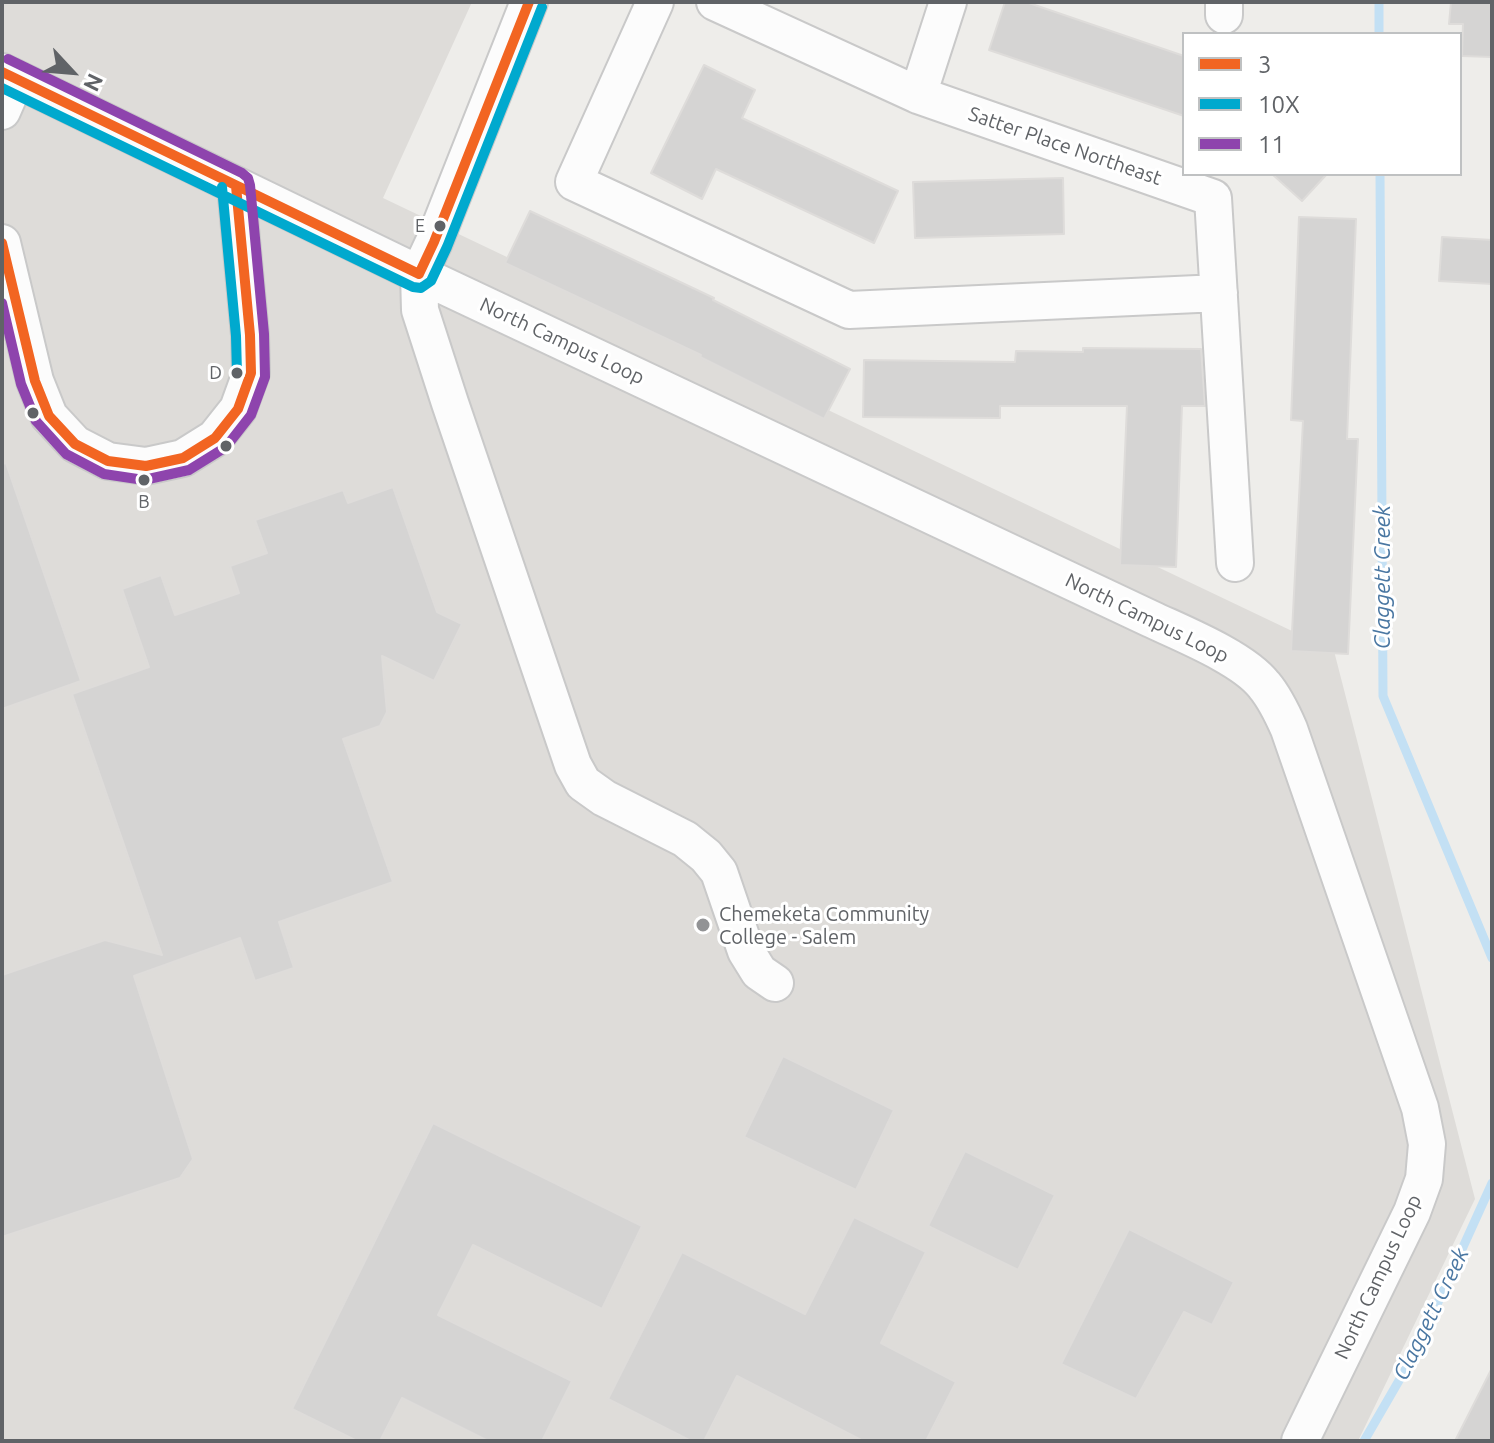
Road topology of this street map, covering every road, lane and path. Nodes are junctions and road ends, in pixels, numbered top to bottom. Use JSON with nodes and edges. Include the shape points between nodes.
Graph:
{"nodes":[{"id":1,"x":529,"y":2,"type":"edge"},
{"id":2,"x":655,"y":2,"type":"edge"},
{"id":3,"x":715,"y":2,"type":"edge"},
{"id":4,"x":948,"y":2,"type":"edge"},
{"id":5,"x":7,"y":87,"type":"edge"},
{"id":6,"x":918,"y":95,"type":"junction"},
{"id":7,"x":236,"y":186,"type":"junction"},
{"id":8,"x":2,"y":243,"type":"edge"},
{"id":9,"x":419,"y":274,"type":"junction"},
{"id":10,"x":1219,"y":293,"type":"junction"},
{"id":11,"x":12,"y":324,"type":"edge"},
{"id":12,"x":1235,"y":563,"type":"dead end"},
{"id":13,"x":775,"y":983,"type":"dead end"},
{"id":14,"x":1300,"y":1441,"type":"edge"}],
"edges":[{"from":1,"to":9,"type":"street"},
{"from":2,"to":10,"type":"street","via":[[574,182],[849,310]]},
{"from":3,"to":6,"type":"street","name":"Satter Place Northeast"},
{"from":4,"to":6,"type":"street"},
{"from":5,"to":7,"type":"street","name":"North Campus Loop"},
{"from":6,"to":10,"type":"street","name":"Satter Place Northeast","via":[[1213,198]]},
{"from":7,"to":9,"type":"street","name":"North Campus Loop"},
{"from":7,"to":11,"type":"street","via":[[251,373],[238,409],[215,438],[183,458],[146,466],[108,461],[75,444],[49,416]]},
{"from":8,"to":11,"type":"street"},
{"from":9,"to":13,"type":"street","via":[[420,310],[429,340],[573,765],[583,783],[604,798],[685,839],[706,856],[719,872],[746,951],[759,972]]},
{"from":9,"to":14,"type":"street","name":"North Campus Loop","via":[[1151,619],[1241,663],[1263,682],[1289,729],[1420,1108],[1427,1144],[1424,1179],[1412,1212]]},
{"from":10,"to":12,"type":"street","name":"Satter Place Northeast"}]}
